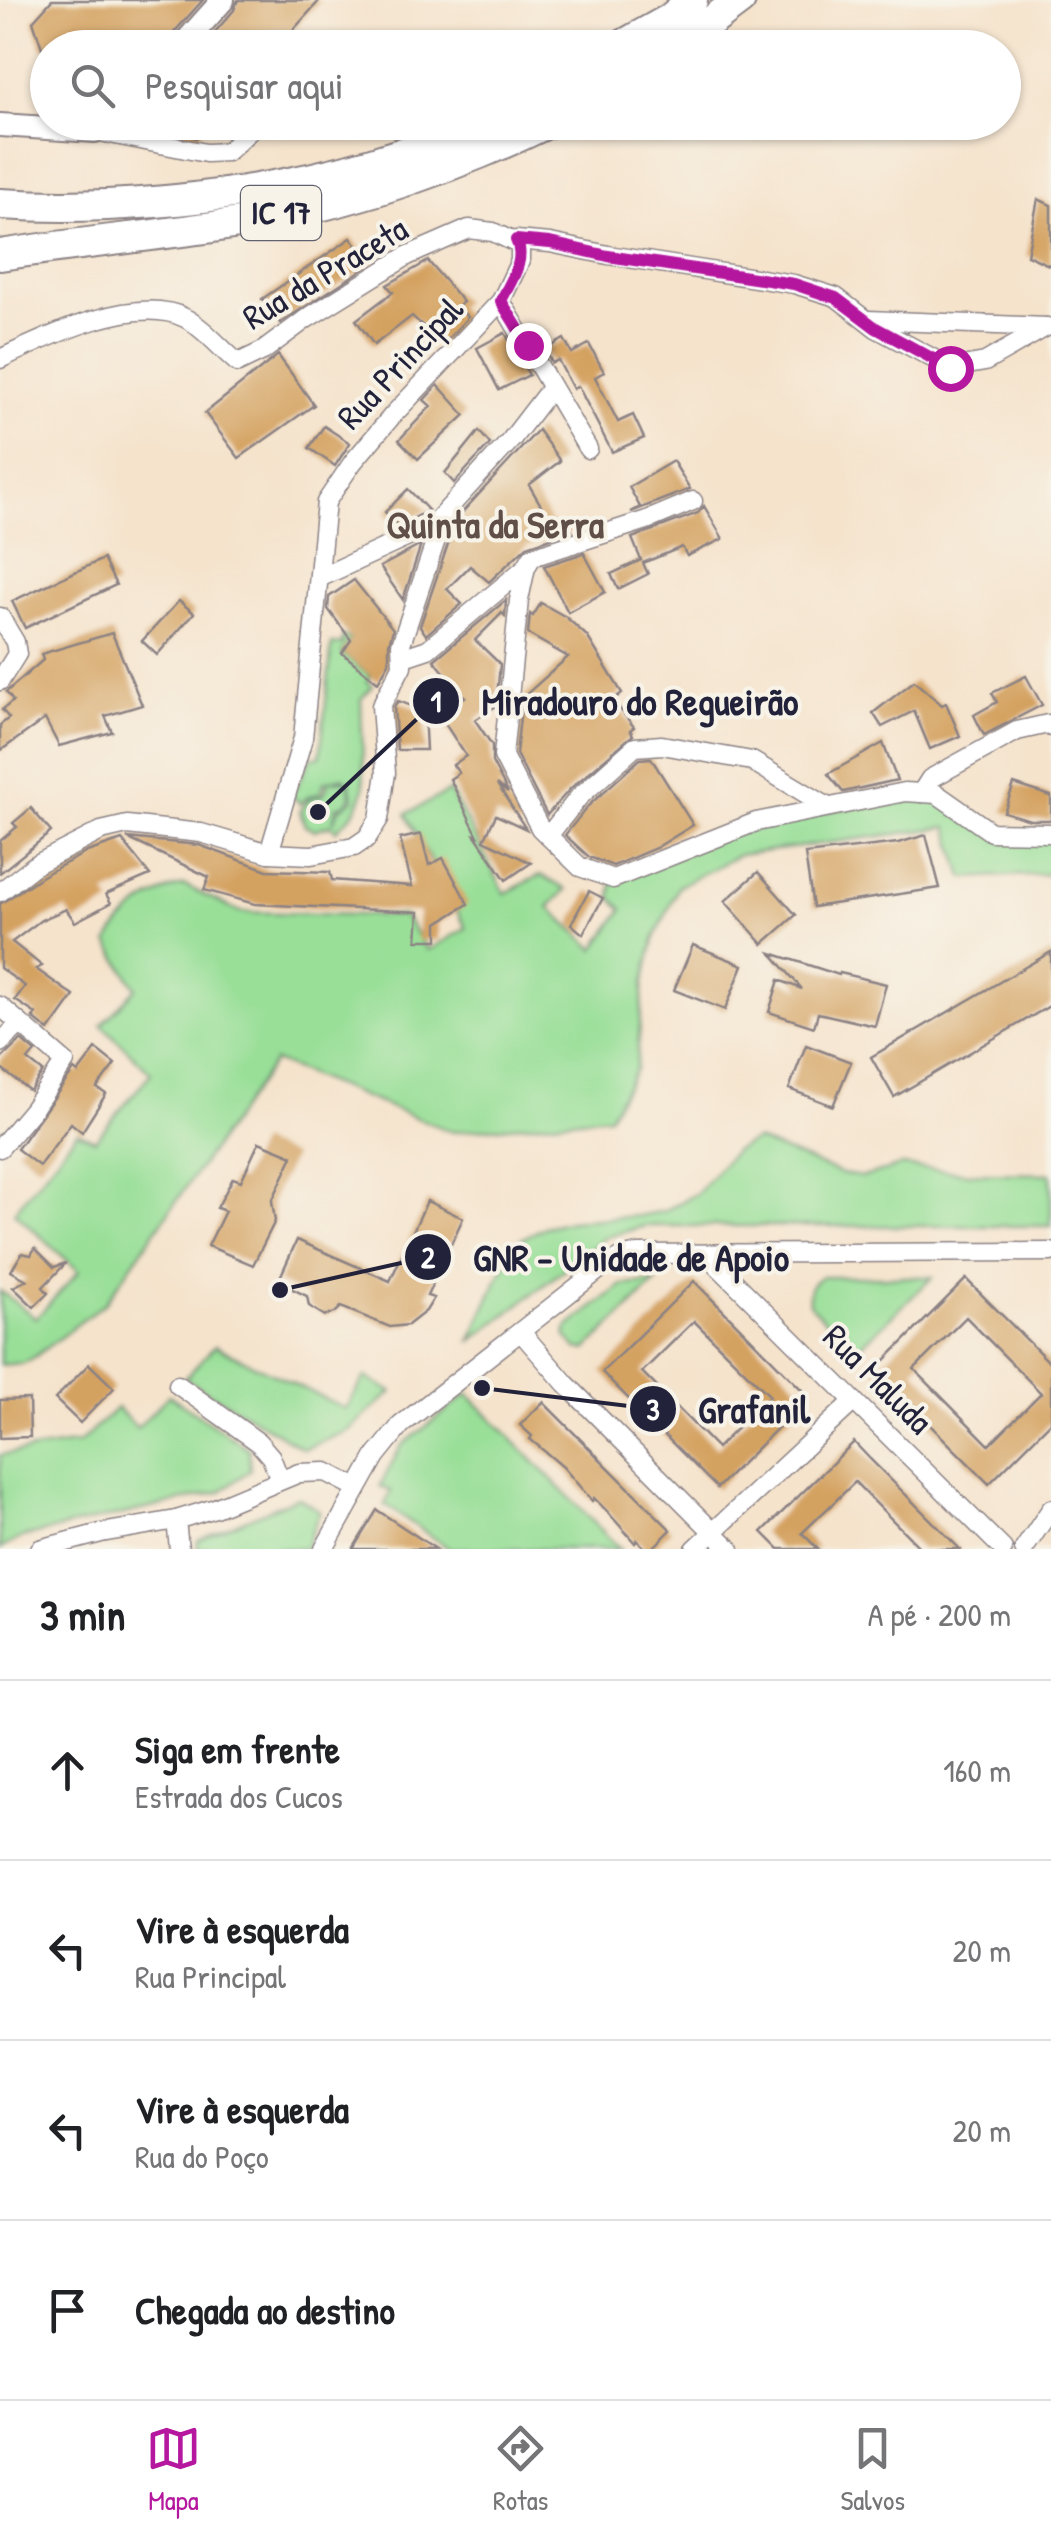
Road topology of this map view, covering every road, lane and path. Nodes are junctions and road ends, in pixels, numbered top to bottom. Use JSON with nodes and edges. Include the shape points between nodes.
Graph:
{"nodes":[{"id":1,"x":223,"y":0,"type":"edge"},
{"id":2,"x":692,"y":0,"type":"edge"},
{"id":3,"x":740,"y":0,"type":"edge"},
{"id":4,"x":196,"y":30,"type":"edge"},
{"id":5,"x":649,"y":30,"type":"edge"},
{"id":6,"x":700,"y":30,"type":"edge"},
{"id":7,"x":0,"y":124,"type":"edge"},
{"id":8,"x":30,"y":125,"type":"edge"},
{"id":9,"x":163,"y":140,"type":"edge"},
{"id":10,"x":239,"y":140,"type":"edge"},
{"id":11,"x":429,"y":140,"type":"edge"},
{"id":12,"x":512,"y":140,"type":"edge"},
{"id":13,"x":0,"y":204,"type":"edge"},
{"id":14,"x":516,"y":240,"type":"junction"},
{"id":15,"x":0,"y":254,"type":"edge"},
{"id":16,"x":501,"y":301,"type":"junction"},
{"id":17,"x":867,"y":320,"type":"junction"},
{"id":18,"x":1048,"y":327,"type":"edge"},
{"id":19,"x":0,"y":358,"type":"edge"},
{"id":20,"x":550,"y":388,"type":"junction"},
{"id":21,"x":588,"y":449,"type":"dead end"},
{"id":22,"x":693,"y":501,"type":"dead end"},
{"id":23,"x":432,"y":526,"type":"junction"},
{"id":24,"x":526,"y":567,"type":"junction"},
{"id":25,"x":320,"y":578,"type":"junction"},
{"id":26,"x":0,"y":617,"type":"edge"},
{"id":27,"x":404,"y":656,"type":"junction"},
{"id":28,"x":0,"y":682,"type":"edge"},
{"id":29,"x":1051,"y":727,"type":"edge"},
{"id":30,"x":921,"y":793,"type":"junction"},
{"id":31,"x":828,"y":807,"type":"junction"},
{"id":32,"x":1051,"y":832,"type":"edge"},
{"id":33,"x":548,"y":836,"type":"junction"},
{"id":34,"x":269,"y":854,"type":"junction"},
{"id":35,"x":0,"y":892,"type":"edge"},
{"id":36,"x":0,"y":1006,"type":"edge"},
{"id":37,"x":20,"y":1024,"type":"junction"},
{"id":38,"x":0,"y":1043,"type":"edge"},
{"id":39,"x":0,"y":1148,"type":"edge"},
{"id":40,"x":1051,"y":1252,"type":"edge"},
{"id":41,"x":707,"y":1254,"type":"junction"},
{"id":42,"x":521,"y":1332,"type":"junction"},
{"id":43,"x":178,"y":1385,"type":"dead end"},
{"id":44,"x":854,"y":1401,"type":"junction"},
{"id":45,"x":280,"y":1480,"type":"junction"},
{"id":46,"x":357,"y":1488,"type":"junction"},
{"id":47,"x":1051,"y":1509,"type":"edge"},
{"id":48,"x":176,"y":1520,"type":"junction"},
{"id":49,"x":714,"y":1532,"type":"junction"},
{"id":50,"x":40,"y":1549,"type":"edge"},
{"id":51,"x":179,"y":1549,"type":"edge"},
{"id":52,"x":324,"y":1549,"type":"edge"},
{"id":53,"x":695,"y":1549,"type":"edge"},
{"id":54,"x":730,"y":1549,"type":"edge"},
{"id":55,"x":1003,"y":1549,"type":"edge"},
{"id":56,"x":1024,"y":1549,"type":"edge"}],
"edges":[{"from":1,"to":4,"type":"street"},
{"from":2,"to":5,"type":"highway"},
{"from":3,"to":6,"type":"highway"},
{"from":7,"to":8,"type":"street"},
{"from":9,"to":10,"type":"street","via":[[216,152]]},
{"from":11,"to":13,"type":"highway","number":"IC 17","via":[[357,166],[232,194],[66,208]]},
{"from":12,"to":15,"type":"highway","number":"IC 17","via":[[352,197],[216,226]]},
{"from":14,"to":16,"type":"street","name":"Rua Principal","via":[[520,261]]},
{"from":14,"to":17,"type":"street","via":[[794,284],[836,298]]},
{"from":14,"to":19,"type":"street","name":"Rua da Praceta","via":[[470,229],[407,256],[238,363],[188,319],[163,310],[110,316]]},
{"from":16,"to":20,"type":"street"},
{"from":16,"to":25,"type":"street","name":"Rua Principal","via":[[392,416],[326,502]]},
{"from":17,"to":18,"type":"street"},
{"from":17,"to":18,"type":"street","via":[[950,368],[985,362]]},
{"from":20,"to":21,"type":"street"},
{"from":20,"to":23,"type":"street"},
{"from":22,"to":24,"type":"street","via":[[532,557]]},
{"from":23,"to":25,"type":"street"},
{"from":23,"to":27,"type":"street","via":[[436,540],[401,644]]},
{"from":24,"to":27,"type":"street","via":[[428,649]]},
{"from":24,"to":33,"type":"street","via":[[503,756]]},
{"from":25,"to":34,"type":"street","name":"Rua Principal","via":[[303,738]]},
{"from":26,"to":28,"type":"street","via":[[17,654]]},
{"from":27,"to":34,"type":"street","via":[[381,706],[386,772],[379,820],[367,838],[311,855]]},
{"from":29,"to":30,"type":"street","via":[[1017,731],[930,780]]},
{"from":30,"to":31,"type":"street"},
{"from":30,"to":32,"type":"street","via":[[937,794],[991,832]]},
{"from":31,"to":33,"type":"street","via":[[756,822],[613,879],[580,867]]},
{"from":31,"to":33,"type":"street","via":[[752,761],[662,745],[634,747]]},
{"from":34,"to":35,"type":"street","via":[[202,834],[127,825],[101,830]]},
{"from":36,"to":37,"type":"street"},
{"from":37,"to":38,"type":"street"},
{"from":37,"to":39,"type":"street","via":[[65,1062]]},
{"from":40,"to":41,"type":"street"},
{"from":41,"to":42,"type":"street","via":[[621,1258]]},
{"from":41,"to":44,"type":"street","name":"Rua Maluda"},
{"from":42,"to":46,"type":"street","via":[[401,1425]]},
{"from":42,"to":49,"type":"street"},
{"from":43,"to":45,"type":"street","via":[[258,1442]]},
{"from":44,"to":49,"type":"street"},
{"from":44,"to":55,"type":"street","name":"Rua Maluda"},
{"from":45,"to":46,"type":"street","via":[[326,1472]]},
{"from":45,"to":48,"type":"street"},
{"from":46,"to":52,"type":"street"},
{"from":47,"to":56,"type":"street"},
{"from":48,"to":50,"type":"street"},
{"from":48,"to":51,"type":"street"},
{"from":49,"to":53,"type":"street"},
{"from":49,"to":54,"type":"street"}]}
